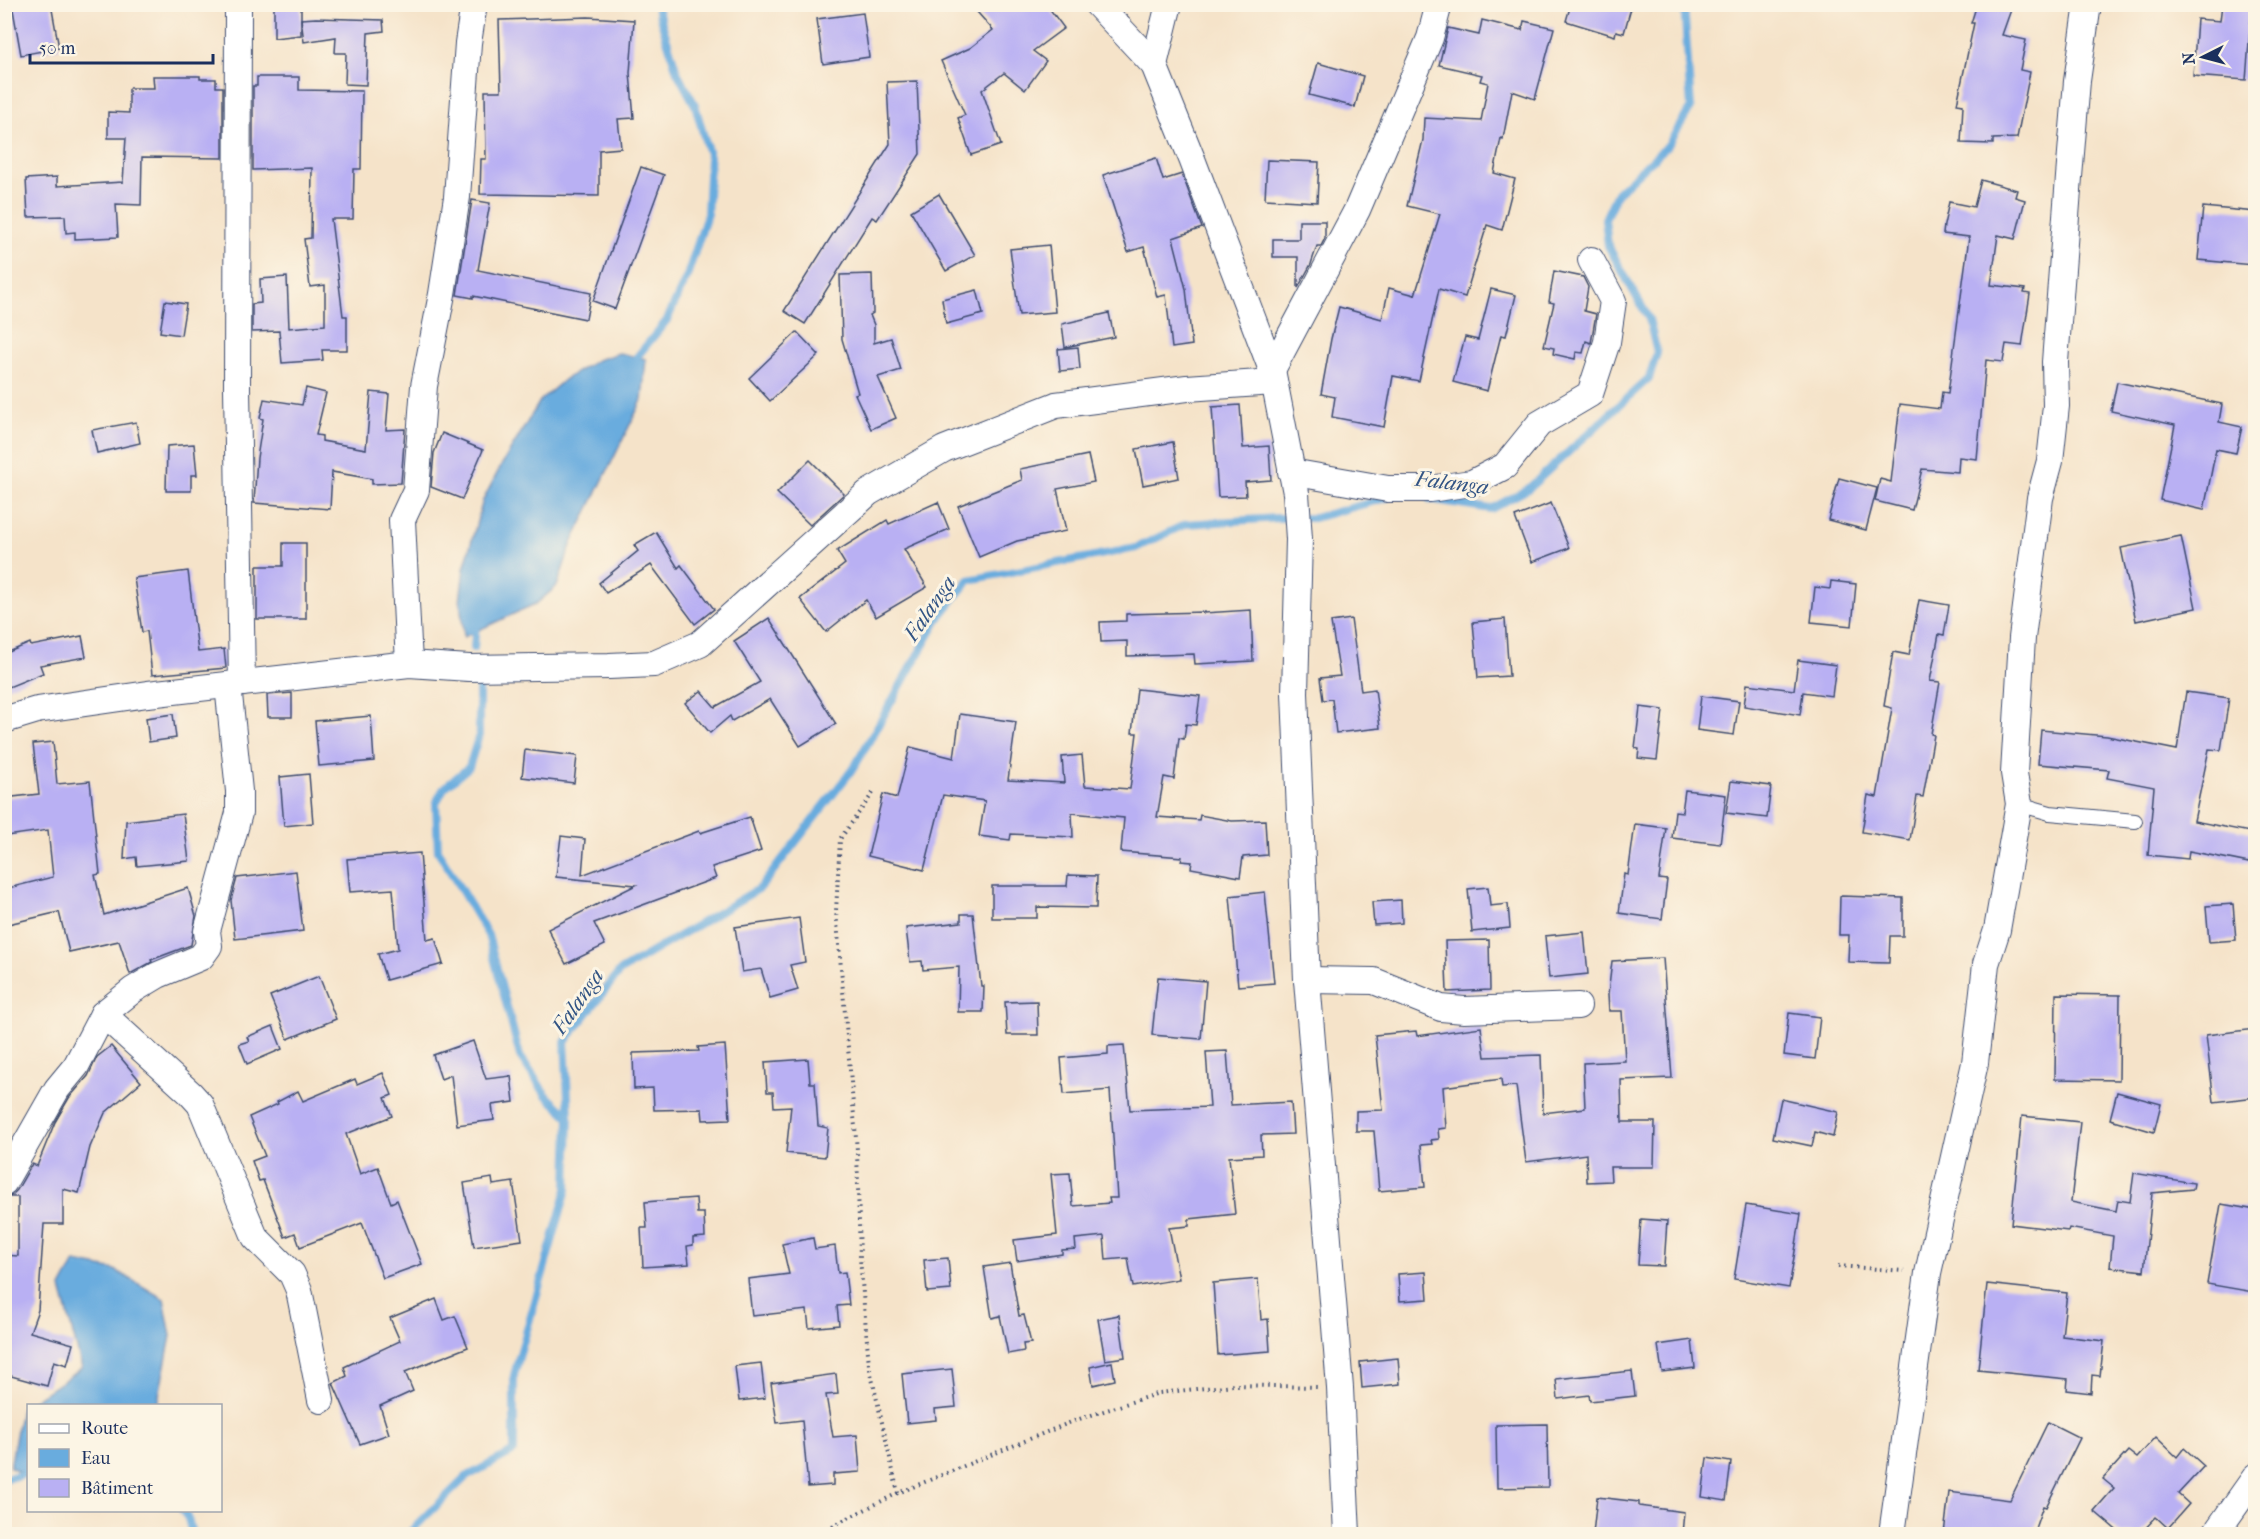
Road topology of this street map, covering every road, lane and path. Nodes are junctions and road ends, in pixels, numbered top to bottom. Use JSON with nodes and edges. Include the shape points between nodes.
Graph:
{"nodes":[{"id":1,"x":238,"y":4,"type":"edge"},
{"id":2,"x":474,"y":4,"type":"edge"},
{"id":3,"x":1097,"y":4,"type":"edge"},
{"id":4,"x":1169,"y":4,"type":"edge"},
{"id":5,"x":1439,"y":4,"type":"edge"},
{"id":6,"x":2088,"y":4,"type":"edge"},
{"id":7,"x":1154,"y":65,"type":"junction"},
{"id":8,"x":1591,"y":260,"type":"dead end"},
{"id":9,"x":1273,"y":376,"type":"junction"},
{"id":10,"x":1294,"y":482,"type":"junction"},
{"id":11,"x":409,"y":664,"type":"junction"},
{"id":12,"x":235,"y":684,"type":"junction"},
{"id":13,"x":4,"y":720,"type":"edge"},
{"id":14,"x":873,"y":793,"type":"dead end"},
{"id":15,"x":2019,"y":804,"type":"junction"},
{"id":16,"x":2135,"y":821,"type":"dead end"},
{"id":17,"x":1307,"y":980,"type":"junction"},
{"id":18,"x":1578,"y":1006,"type":"dead end"},
{"id":19,"x":103,"y":1014,"type":"junction"},
{"id":20,"x":4,"y":1182,"type":"edge"},
{"id":21,"x":1838,"y":1266,"type":"dead end"},
{"id":22,"x":1928,"y":1273,"type":"junction"},
{"id":23,"x":1340,"y":1388,"type":"junction"},
{"id":24,"x":321,"y":1400,"type":"dead end"},
{"id":25,"x":2256,"y":1476,"type":"edge"},
{"id":26,"x":898,"y":1492,"type":"junction"},
{"id":27,"x":816,"y":1534,"type":"edge"},
{"id":28,"x":1347,"y":1534,"type":"edge"},
{"id":29,"x":1892,"y":1534,"type":"edge"},
{"id":30,"x":2215,"y":1534,"type":"edge"}],
"edges":[{"from":1,"to":12,"type":"street"},
{"from":2,"to":11,"type":"street","via":[[457,197],[424,386],[416,489],[402,520]]},
{"from":3,"to":7,"type":"street"},
{"from":4,"to":7,"type":"street"},
{"from":5,"to":9,"type":"street","via":[[1430,38],[1357,210]]},
{"from":6,"to":15,"type":"street","via":[[2069,177],[2055,362],[2056,406],[2022,638],[2014,773]]},
{"from":7,"to":9,"type":"street"},
{"from":8,"to":10,"type":"street","via":[[1613,302],[1607,342],[1590,394],[1539,424],[1505,466],[1472,483],[1429,489]]},
{"from":9,"to":10,"type":"street"},
{"from":9,"to":11,"type":"street","via":[[1056,405],[944,449],[868,493],[700,644],[654,664],[493,668]]},
{"from":10,"to":17,"type":"street","via":[[1299,539],[1295,693]]},
{"from":11,"to":12,"type":"street"},
{"from":12,"to":13,"type":"street","via":[[37,710]]},
{"from":12,"to":19,"type":"street","via":[[239,813],[207,931],[209,946],[201,957],[158,975]]},
{"from":14,"to":26,"type":"path","via":[[840,839],[836,911],[857,1150],[860,1258],[869,1365]]},
{"from":15,"to":16,"type":"lane","via":[[2050,813]]},
{"from":15,"to":22,"type":"street","via":[[1997,930],[1986,964],[1975,1063]]},
{"from":17,"to":18,"type":"street","via":[[1374,981],[1441,1008]]},
{"from":17,"to":23,"type":"street"},
{"from":19,"to":20,"type":"street","via":[[76,1066],[57,1089]]},
{"from":19,"to":24,"type":"street","via":[[200,1104],[255,1237],[292,1274],[299,1290]]},
{"from":21,"to":22,"type":"path"},
{"from":22,"to":29,"type":"street"},
{"from":23,"to":26,"type":"path","via":[[1234,1385],[1160,1393],[1077,1420]]},
{"from":23,"to":28,"type":"street"},
{"from":25,"to":30,"type":"street"},
{"from":26,"to":27,"type":"path"}]}
